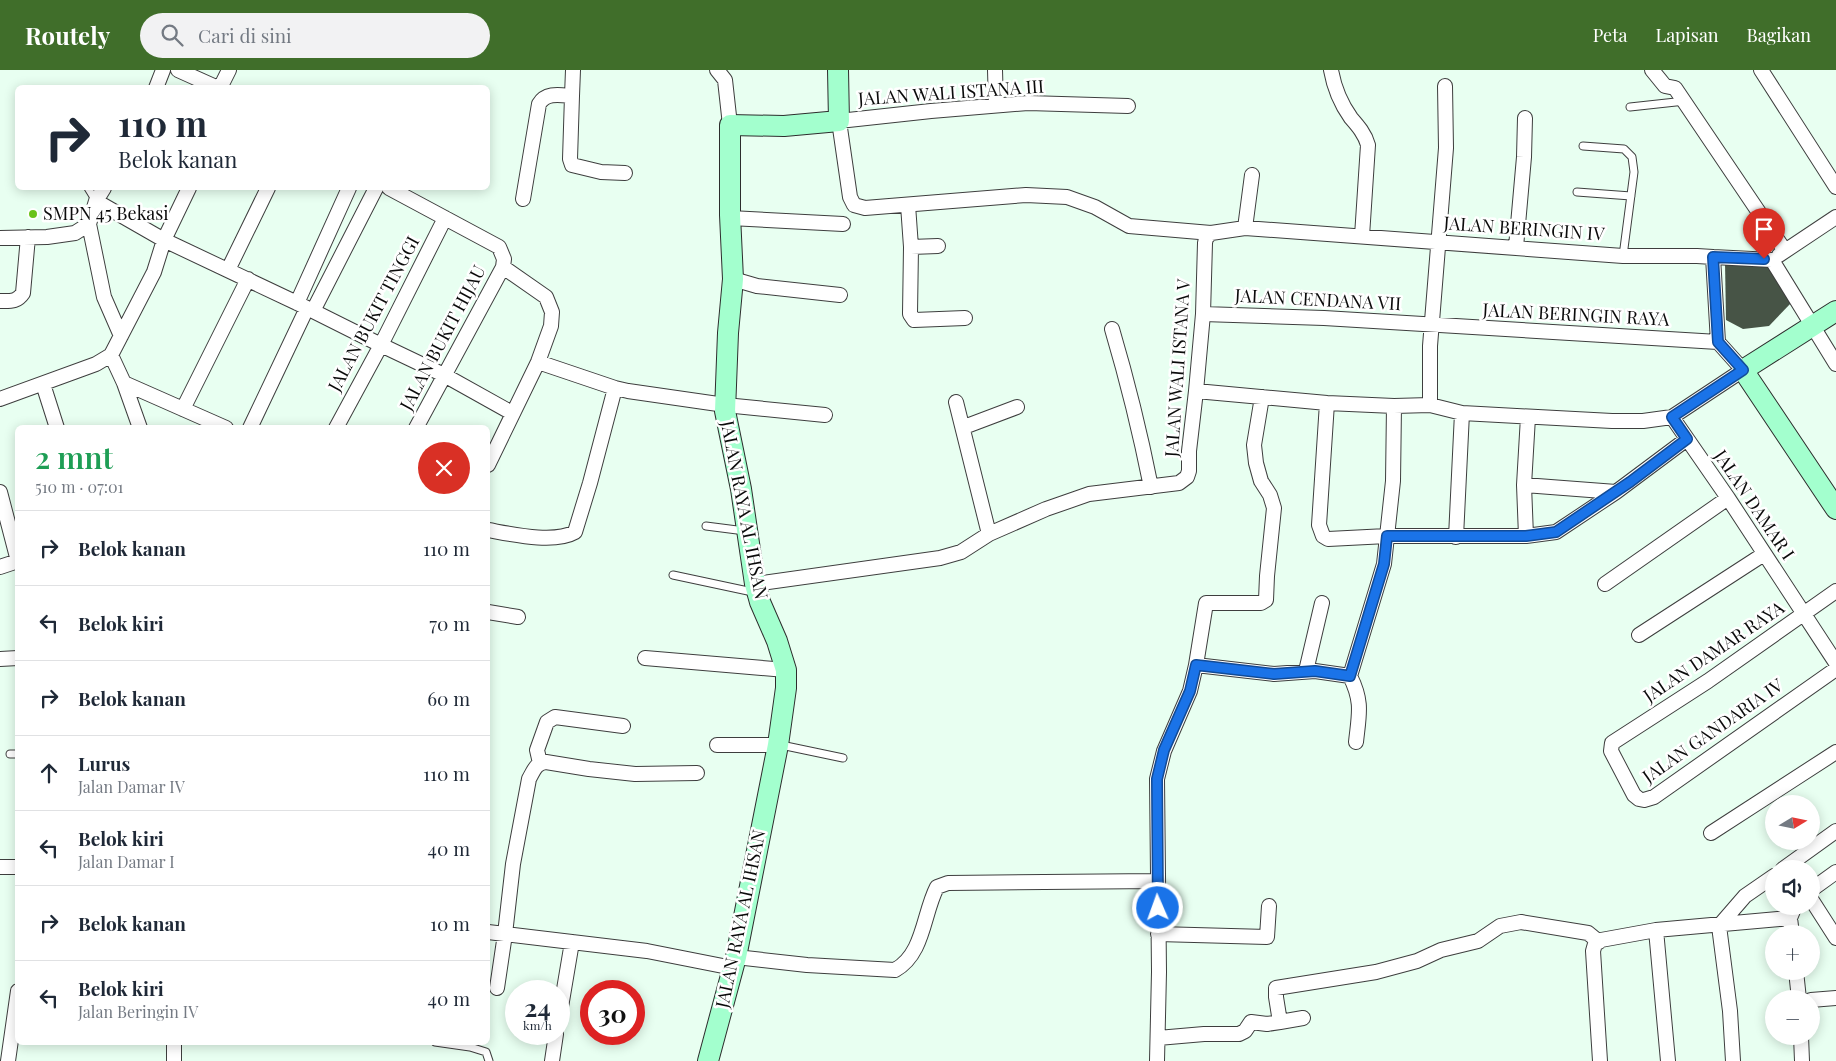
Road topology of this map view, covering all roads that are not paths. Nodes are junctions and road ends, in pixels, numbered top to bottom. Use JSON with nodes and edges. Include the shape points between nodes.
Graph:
{"nodes":[{"id":1,"x":163,"y":70,"type":"edge"},
{"id":2,"x":178,"y":70,"type":"edge"},
{"id":3,"x":229,"y":70,"type":"edge"},
{"id":4,"x":573,"y":70,"type":"edge"},
{"id":5,"x":717,"y":70,"type":"edge"},
{"id":6,"x":838,"y":70,"type":"edge"},
{"id":7,"x":995,"y":70,"type":"edge"},
{"id":8,"x":1331,"y":70,"type":"edge"},
{"id":9,"x":1652,"y":70,"type":"edge"},
{"id":10,"x":1762,"y":70,"type":"edge"},
{"id":11,"x":157,"y":85,"type":"edge"},
{"id":12,"x":212,"y":85,"type":"edge"},
{"id":13,"x":221,"y":85,"type":"edge"},
{"id":14,"x":1445,"y":86,"type":"dead end"},
{"id":15,"x":572,"y":96,"type":"junction"},
{"id":16,"x":1685,"y":101,"type":"junction"},
{"id":17,"x":996,"y":105,"type":"junction"},
{"id":18,"x":1128,"y":106,"type":"dead end"},
{"id":19,"x":1630,"y":107,"type":"dead end"},
{"id":20,"x":1525,"y":118,"type":"dead end"},
{"id":21,"x":839,"y":121,"type":"junction"},
{"id":22,"x":730,"y":125,"type":"junction"},
{"id":23,"x":1583,"y":146,"type":"dead end"},
{"id":24,"x":625,"y":173,"type":"dead end"},
{"id":25,"x":1252,"y":175,"type":"dead end"},
{"id":26,"x":1836,"y":187,"type":"edge"},
{"id":27,"x":89,"y":190,"type":"edge"},
{"id":28,"x":103,"y":190,"type":"edge"},
{"id":29,"x":188,"y":190,"type":"edge"},
{"id":30,"x":267,"y":190,"type":"edge"},
{"id":31,"x":348,"y":190,"type":"edge"},
{"id":32,"x":375,"y":190,"type":"edge"},
{"id":33,"x":393,"y":190,"type":"edge"},
{"id":34,"x":1577,"y":192,"type":"dead end"},
{"id":35,"x":1631,"y":196,"type":"junction"},
{"id":36,"x":523,"y":199,"type":"dead end"},
{"id":37,"x":96,"y":201,"type":"junction"},
{"id":38,"x":908,"y":205,"type":"junction"},
{"id":39,"x":1836,"y":217,"type":"edge"},
{"id":40,"x":445,"y":218,"type":"junction"},
{"id":41,"x":730,"y":218,"type":"junction"},
{"id":42,"x":89,"y":224,"type":"junction"},
{"id":43,"x":844,"y":224,"type":"dead end"},
{"id":44,"x":1245,"y":228,"type":"junction"},
{"id":45,"x":1211,"y":232,"type":"junction"},
{"id":46,"x":1362,"y":236,"type":"junction"},
{"id":47,"x":0,"y":238,"type":"edge"},
{"id":48,"x":28,"y":238,"type":"junction"},
{"id":49,"x":164,"y":240,"type":"junction"},
{"id":50,"x":1440,"y":242,"type":"junction"},
{"id":51,"x":938,"y":246,"type":"dead end"},
{"id":52,"x":911,"y":247,"type":"junction"},
{"id":53,"x":1516,"y":247,"type":"junction"},
{"id":54,"x":1785,"y":251,"type":"junction"},
{"id":55,"x":1623,"y":256,"type":"junction"},
{"id":56,"x":1713,"y":257,"type":"junction"},
{"id":57,"x":1772,"y":260,"type":"junction"},
{"id":58,"x":503,"y":267,"type":"junction"},
{"id":59,"x":228,"y":270,"type":"junction"},
{"id":60,"x":733,"y":279,"type":"junction"},
{"id":61,"x":248,"y":280,"type":"junction"},
{"id":62,"x":840,"y":295,"type":"dead end"},
{"id":63,"x":0,"y":301,"type":"edge"},
{"id":64,"x":306,"y":307,"type":"junction"},
{"id":65,"x":1836,"y":310,"type":"edge"},
{"id":66,"x":1203,"y":314,"type":"junction"},
{"id":67,"x":965,"y":318,"type":"dead end"},
{"id":68,"x":1432,"y":325,"type":"junction"},
{"id":69,"x":1812,"y":326,"type":"junction"},
{"id":70,"x":1112,"y":329,"type":"dead end"},
{"id":71,"x":121,"y":336,"type":"junction"},
{"id":72,"x":1718,"y":342,"type":"junction"},
{"id":73,"x":381,"y":345,"type":"junction"},
{"id":74,"x":110,"y":355,"type":"junction"},
{"id":75,"x":538,"y":362,"type":"junction"},
{"id":76,"x":1836,"y":364,"type":"edge"},
{"id":77,"x":1743,"y":370,"type":"junction"},
{"id":78,"x":444,"y":376,"type":"junction"},
{"id":79,"x":43,"y":384,"type":"junction"},
{"id":80,"x":124,"y":384,"type":"junction"},
{"id":81,"x":616,"y":388,"type":"junction"},
{"id":82,"x":1196,"y":391,"type":"junction"},
{"id":83,"x":1262,"y":397,"type":"junction"},
{"id":84,"x":0,"y":399,"type":"edge"},
{"id":85,"x":956,"y":402,"type":"dead end"},
{"id":86,"x":1327,"y":403,"type":"junction"},
{"id":87,"x":1430,"y":405,"type":"junction"},
{"id":88,"x":1394,"y":406,"type":"junction"},
{"id":89,"x":1017,"y":407,"type":"dead end"},
{"id":90,"x":183,"y":408,"type":"junction"},
{"id":91,"x":725,"y":408,"type":"junction"},
{"id":92,"x":512,"y":413,"type":"junction"},
{"id":93,"x":1462,"y":413,"type":"junction"},
{"id":94,"x":826,"y":415,"type":"dead end"},
{"id":95,"x":1528,"y":417,"type":"junction"},
{"id":96,"x":1672,"y":417,"type":"junction"},
{"id":97,"x":56,"y":425,"type":"edge"},
{"id":98,"x":139,"y":425,"type":"edge"},
{"id":99,"x":220,"y":425,"type":"edge"},
{"id":100,"x":251,"y":425,"type":"edge"},
{"id":101,"x":338,"y":425,"type":"edge"},
{"id":102,"x":418,"y":425,"type":"edge"},
{"id":103,"x":964,"y":427,"type":"junction"},
{"id":104,"x":1687,"y":439,"type":"junction"},
{"id":105,"x":490,"y":461,"type":"edge"},
{"id":106,"x":1524,"y":485,"type":"junction"},
{"id":107,"x":1151,"y":487,"type":"junction"},
{"id":108,"x":0,"y":492,"type":"edge"},
{"id":109,"x":1616,"y":492,"type":"junction"},
{"id":110,"x":1728,"y":498,"type":"junction"},
{"id":111,"x":1836,"y":509,"type":"edge"},
{"id":112,"x":706,"y":526,"type":"dead end"},
{"id":113,"x":490,"y":530,"type":"edge"},
{"id":114,"x":747,"y":532,"type":"junction"},
{"id":115,"x":989,"y":534,"type":"junction"},
{"id":116,"x":1387,"y":536,"type":"junction"},
{"id":117,"x":1526,"y":536,"type":"junction"},
{"id":118,"x":1456,"y":537,"type":"junction"},
{"id":119,"x":15,"y":550,"type":"edge"},
{"id":120,"x":1764,"y":554,"type":"junction"},
{"id":121,"x":15,"y":563,"type":"edge"},
{"id":122,"x":0,"y":567,"type":"edge"},
{"id":123,"x":673,"y":575,"type":"dead end"},
{"id":124,"x":1606,"y":584,"type":"dead end"},
{"id":125,"x":753,"y":590,"type":"junction"},
{"id":126,"x":1836,"y":591,"type":"edge"},
{"id":127,"x":1322,"y":602,"type":"dead end"},
{"id":128,"x":490,"y":612,"type":"edge"},
{"id":129,"x":1803,"y":615,"type":"junction"},
{"id":130,"x":518,"y":617,"type":"dead end"},
{"id":131,"x":1640,"y":635,"type":"dead end"},
{"id":132,"x":15,"y":658,"type":"edge"},
{"id":133,"x":645,"y":658,"type":"dead end"},
{"id":134,"x":0,"y":659,"type":"edge"},
{"id":135,"x":1836,"y":663,"type":"edge"},
{"id":136,"x":1196,"y":665,"type":"junction"},
{"id":137,"x":1836,"y":669,"type":"edge"},
{"id":138,"x":786,"y":670,"type":"junction"},
{"id":139,"x":1306,"y":671,"type":"junction"},
{"id":140,"x":1350,"y":676,"type":"junction"},
{"id":141,"x":624,"y":726,"type":"dead end"},
{"id":142,"x":1356,"y":742,"type":"dead end"},
{"id":143,"x":1612,"y":743,"type":"joint"},
{"id":144,"x":717,"y":745,"type":"dead end"},
{"id":145,"x":778,"y":745,"type":"junction"},
{"id":146,"x":1836,"y":752,"type":"edge"},
{"id":147,"x":843,"y":758,"type":"dead end"},
{"id":148,"x":540,"y":763,"type":"junction"},
{"id":149,"x":697,"y":773,"type":"dead end"},
{"id":150,"x":1836,"y":831,"type":"edge"},
{"id":151,"x":1711,"y":833,"type":"dead end"},
{"id":152,"x":1796,"y":860,"type":"edge"},
{"id":153,"x":0,"y":867,"type":"edge"},
{"id":154,"x":15,"y":867,"type":"edge"},
{"id":155,"x":1836,"y":872,"type":"edge"},
{"id":156,"x":1157,"y":881,"type":"junction"},
{"id":157,"x":1765,"y":882,"type":"edge"},
{"id":158,"x":1820,"y":884,"type":"edge"},
{"id":159,"x":1269,"y":906,"type":"dead end"},
{"id":160,"x":1820,"y":913,"type":"edge"},
{"id":161,"x":1776,"y":915,"type":"edge"},
{"id":162,"x":1719,"y":926,"type":"junction"},
{"id":163,"x":1656,"y":930,"type":"junction"},
{"id":164,"x":490,"y":932,"type":"edge"},
{"id":165,"x":505,"y":934,"type":"junction"},
{"id":166,"x":1158,"y":934,"type":"junction"},
{"id":167,"x":1836,"y":938,"type":"edge"},
{"id":168,"x":572,"y":942,"type":"junction"},
{"id":169,"x":1597,"y":943,"type":"junction"},
{"id":170,"x":735,"y":962,"type":"junction"},
{"id":171,"x":566,"y":980,"type":"edge"},
{"id":172,"x":497,"y":988,"type":"dead end"},
{"id":173,"x":1836,"y":998,"type":"edge"},
{"id":174,"x":1820,"y":999,"type":"edge"},
{"id":175,"x":15,"y":1011,"type":"edge"},
{"id":176,"x":1303,"y":1018,"type":"dead end"},
{"id":177,"x":1280,"y":1022,"type":"junction"},
{"id":178,"x":1158,"y":1038,"type":"junction"},
{"id":179,"x":174,"y":1045,"type":"edge"},
{"id":180,"x":456,"y":1045,"type":"edge"},
{"id":181,"x":554,"y":1045,"type":"edge"},
{"id":182,"x":1801,"y":1045,"type":"edge"},
{"id":183,"x":711,"y":1060,"type":"edge"},
{"id":184,"x":8,"y":1061,"type":"edge"},
{"id":185,"x":174,"y":1061,"type":"edge"},
{"id":186,"x":489,"y":1061,"type":"edge"},
{"id":187,"x":552,"y":1061,"type":"edge"},
{"id":188,"x":1157,"y":1061,"type":"edge"},
{"id":189,"x":1600,"y":1061,"type":"edge"},
{"id":190,"x":1668,"y":1061,"type":"edge"},
{"id":191,"x":1733,"y":1061,"type":"edge"},
{"id":192,"x":1802,"y":1061,"type":"edge"}],
"edges":[{"from":1,"to":11,"type":"street"},
{"from":2,"to":12,"type":"street"},
{"from":3,"to":13,"type":"street"},
{"from":4,"to":15,"type":"street"},
{"from":5,"to":22,"type":"street","name":"JALAN RAYA AL IHSAN","via":[[725,80]]},
{"from":6,"to":21,"type":"street"},
{"from":7,"to":17,"type":"street"},
{"from":8,"to":46,"type":"street","via":[[1334,86],[1366,136],[1368,145]]},
{"from":9,"to":16,"type":"street","via":[[1665,86],[1675,88]]},
{"from":10,"to":26,"type":"street"},
{"from":14,"to":50,"type":"street","via":[[1446,148]]},
{"from":15,"to":24,"type":"street","via":[[572,165],[601,172]]},
{"from":15,"to":36,"type":"street","via":[[547,96],[539,104]]},
{"from":16,"to":19,"type":"lane"},
{"from":16,"to":54,"type":"street"},
{"from":17,"to":18,"type":"street","name":"JALAN WALI ISTANA III"},
{"from":17,"to":21,"type":"street","name":"JALAN WALI ISTANA III"},
{"from":20,"to":53,"type":"street"},
{"from":21,"to":22,"type":"street","via":[[784,126]]},
{"from":21,"to":38,"type":"street","name":"JALAN WALI ISTANA III","via":[[850,197],[854,205],[865,208]]},
{"from":22,"to":41,"type":"street","name":"JALAN RAYA AL IHSAN"},
{"from":23,"to":35,"type":"lane","via":[[1624,149],[1632,157]]},
{"from":25,"to":44,"type":"street"},
{"from":27,"to":37,"type":"lane"},
{"from":28,"to":37,"type":"street"},
{"from":29,"to":49,"type":"street"},
{"from":30,"to":59,"type":"street"},
{"from":31,"to":64,"type":"street"},
{"from":32,"to":64,"type":"street"},
{"from":33,"to":40,"type":"street"},
{"from":34,"to":35,"type":"lane"},
{"from":35,"to":55,"type":"lane"},
{"from":37,"to":42,"type":"street"},
{"from":37,"to":49,"type":"street"},
{"from":38,"to":45,"type":"street","name":"JALAN WALI ISTANA III","via":[[1026,195],[1067,197],[1095,206],[1129,226]]},
{"from":38,"to":52,"type":"street"},
{"from":39,"to":54,"type":"street"},
{"from":40,"to":58,"type":"street","via":[[499,247],[504,259]]},
{"from":40,"to":73,"type":"street","name":"JALAN BUKIT TINGGI"},
{"from":41,"to":43,"type":"street"},
{"from":41,"to":60,"type":"street","name":"JALAN RAYA AL IHSAN"},
{"from":42,"to":48,"type":"street","via":[[75,233]]},
{"from":42,"to":71,"type":"street","via":[[104,297]]},
{"from":44,"to":45,"type":"street","name":"JALAN BERINGIN IV"},
{"from":44,"to":46,"type":"street","name":"JALAN BERINGIN IV"},
{"from":45,"to":66,"type":"street","name":"JALAN WALI ISTANA V","via":[[1205,243]]},
{"from":46,"to":50,"type":"street","name":"JALAN BERINGIN IV"},
{"from":47,"to":48,"type":"street"},
{"from":48,"to":63,"type":"street","via":[[23,293],[11,302]]},
{"from":49,"to":59,"type":"street"},
{"from":49,"to":71,"type":"street","via":[[154,272]]},
{"from":50,"to":53,"type":"street","name":"JALAN BERINGIN IV"},
{"from":50,"to":68,"type":"street"},
{"from":51,"to":52,"type":"street"},
{"from":52,"to":67,"type":"street","via":[[912,318]]},
{"from":53,"to":55,"type":"street","name":"JALAN BERINGIN IV"},
{"from":54,"to":57,"type":"street"},
{"from":55,"to":56,"type":"street","name":"JALAN BERINGIN IV"},
{"from":56,"to":57,"type":"street","name":"JALAN BERINGIN IV"},
{"from":56,"to":72,"type":"street"},
{"from":57,"to":69,"type":"street"},
{"from":58,"to":75,"type":"street","via":[[546,296],[552,312],[551,326]]},
{"from":58,"to":78,"type":"street","name":"JALAN BUKIT HIJAU"},
{"from":59,"to":61,"type":"street"},
{"from":60,"to":62,"type":"street","via":[[757,286]]},
{"from":60,"to":91,"type":"street","name":"JALAN RAYA AL IHSAN"},
{"from":61,"to":64,"type":"street"},
{"from":61,"to":90,"type":"street"},
{"from":64,"to":73,"type":"street"},
{"from":64,"to":100,"type":"street"},
{"from":65,"to":69,"type":"street"},
{"from":66,"to":68,"type":"street","name":"JALAN CENDANA VII"},
{"from":66,"to":82,"type":"street","name":"JALAN WALI ISTANA V"},
{"from":68,"to":72,"type":"street","name":"JALAN BERINGIN RAYA"},
{"from":68,"to":87,"type":"street"},
{"from":69,"to":76,"type":"street"},
{"from":69,"to":77,"type":"street"},
{"from":70,"to":107,"type":"street","via":[[1137,417]]},
{"from":71,"to":74,"type":"street"},
{"from":72,"to":77,"type":"street"},
{"from":73,"to":78,"type":"street"},
{"from":73,"to":101,"type":"street","name":"JALAN BUKIT TINGGI"},
{"from":74,"to":79,"type":"street","via":[[96,364]]},
{"from":74,"to":80,"type":"street"},
{"from":75,"to":81,"type":"street"},
{"from":75,"to":92,"type":"street"},
{"from":77,"to":96,"type":"street"},
{"from":77,"to":111,"type":"street"},
{"from":78,"to":92,"type":"street"},
{"from":78,"to":102,"type":"street","name":"JALAN BUKIT HIJAU"},
{"from":79,"to":84,"type":"street"},
{"from":79,"to":97,"type":"street"},
{"from":80,"to":90,"type":"street"},
{"from":80,"to":98,"type":"street"},
{"from":81,"to":91,"type":"street"},
{"from":81,"to":113,"type":"street","via":[[575,532],[566,537],[542,537]]},
{"from":82,"to":83,"type":"street"},
{"from":82,"to":107,"type":"street","name":"JALAN WALI ISTANA V","via":[[1189,471],[1179,483]]},
{"from":83,"to":86,"type":"street"},
{"from":83,"to":136,"type":"street","via":[[1254,445],[1261,481],[1274,508],[1266,600],[1261,603],[1206,603]]},
{"from":85,"to":103,"type":"street"},
{"from":86,"to":88,"type":"street"},
{"from":86,"to":116,"type":"street","via":[[1320,531],[1328,539]]},
{"from":87,"to":88,"type":"street"},
{"from":87,"to":93,"type":"street"},
{"from":88,"to":116,"type":"street","via":[[1393,481]]},
{"from":89,"to":103,"type":"street"},
{"from":90,"to":99,"type":"street"},
{"from":91,"to":94,"type":"street"},
{"from":91,"to":114,"type":"street","name":"JALAN RAYA AL IHSAN"},
{"from":92,"to":105,"type":"street"},
{"from":93,"to":95,"type":"street"},
{"from":93,"to":118,"type":"street"},
{"from":95,"to":96,"type":"street","via":[[1612,421]]},
{"from":95,"to":106,"type":"street"},
{"from":96,"to":104,"type":"street","name":"JALAN DAMAR I"},
{"from":103,"to":115,"type":"street"},
{"from":104,"to":109,"type":"street"},
{"from":104,"to":110,"type":"street","name":"JALAN DAMAR I"},
{"from":106,"to":109,"type":"street"},
{"from":106,"to":117,"type":"street"},
{"from":107,"to":115,"type":"street","name":"JALAN WALI ISTANA V","via":[[1089,494]]},
{"from":108,"to":119,"type":"street"},
{"from":109,"to":117,"type":"street","via":[[1556,532]]},
{"from":110,"to":120,"type":"street","name":"JALAN DAMAR I"},
{"from":110,"to":124,"type":"street"},
{"from":112,"to":114,"type":"lane"},
{"from":114,"to":125,"type":"street","name":"JALAN RAYA AL IHSAN"},
{"from":115,"to":125,"type":"street","name":"JALAN WALI ISTANA V","via":[[961,552],[940,558]]},
{"from":116,"to":118,"type":"street"},
{"from":116,"to":140,"type":"street","via":[[1384,564]]},
{"from":117,"to":118,"type":"street"},
{"from":120,"to":129,"type":"street","name":"JALAN DAMAR I"},
{"from":120,"to":131,"type":"street"},
{"from":121,"to":122,"type":"street"},
{"from":123,"to":125,"type":"lane"},
{"from":125,"to":138,"type":"street","name":"JALAN RAYA AL IHSAN","via":[[777,640]]},
{"from":126,"to":129,"type":"street","name":"JALAN DAMAR RAYA"},
{"from":127,"to":139,"type":"street"},
{"from":128,"to":130,"type":"street"},
{"from":129,"to":135,"type":"street","name":"JALAN DAMAR I"},
{"from":129,"to":143,"type":"street","name":"JALAN DAMAR RAYA"},
{"from":132,"to":134,"type":"street"},
{"from":133,"to":138,"type":"street"},
{"from":136,"to":139,"type":"street","via":[[1274,674]]},
{"from":136,"to":156,"type":"street","via":[[1190,691],[1164,750],[1157,779]]},
{"from":137,"to":143,"type":"street","name":"JALAN GANDARIA IV","via":[[1654,797],[1638,799],[1634,795],[1611,751]]},
{"from":138,"to":145,"type":"street","name":"JALAN RAYA AL IHSAN"},
{"from":139,"to":140,"type":"street"},
{"from":140,"to":142,"type":"street","via":[[1358,692],[1360,709]]},
{"from":141,"to":148,"type":"street","via":[[555,717],[547,722],[537,750]]},
{"from":144,"to":145,"type":"street"},
{"from":145,"to":147,"type":"lane"},
{"from":145,"to":170,"type":"street","name":"JALAN RAYA AL IHSAN"},
{"from":146,"to":151,"type":"street"},
{"from":148,"to":149,"type":"street","via":[[635,774]]},
{"from":148,"to":165,"type":"street","via":[[529,779],[513,864]]},
{"from":150,"to":152,"type":"street"},
{"from":153,"to":154,"type":"street"},
{"from":155,"to":158,"type":"street"},
{"from":156,"to":166,"type":"street"},
{"from":156,"to":170,"type":"street","via":[[948,883],[937,887],[917,947],[905,964],[895,970]]},
{"from":157,"to":162,"type":"street","via":[[1745,896]]},
{"from":159,"to":166,"type":"street","via":[[1267,937]]},
{"from":160,"to":167,"type":"street"},
{"from":161,"to":162,"type":"street"},
{"from":162,"to":163,"type":"street"},
{"from":162,"to":191,"type":"street"},
{"from":163,"to":169,"type":"street"},
{"from":163,"to":190,"type":"street"},
{"from":164,"to":165,"type":"street"},
{"from":165,"to":168,"type":"street"},
{"from":165,"to":172,"type":"street"},
{"from":166,"to":178,"type":"street"},
{"from":168,"to":170,"type":"street"},
{"from":168,"to":171,"type":"street"},
{"from":169,"to":177,"type":"street","via":[[1588,933],[1550,926],[1520,922],[1500,926],[1478,941],[1384,970],[1276,988]]},
{"from":169,"to":189,"type":"street","via":[[1593,951]]},
{"from":170,"to":183,"type":"street","name":"JALAN RAYA AL IHSAN"},
{"from":173,"to":174,"type":"street"},
{"from":175,"to":184,"type":"street"},
{"from":176,"to":177,"type":"street"},
{"from":177,"to":178,"type":"street","via":[[1251,1022],[1239,1034]]},
{"from":178,"to":188,"type":"street"},
{"from":179,"to":185,"type":"street"},
{"from":180,"to":186,"type":"lane","via":[[486,1052]]},
{"from":181,"to":187,"type":"street"},
{"from":182,"to":192,"type":"street"}]}
